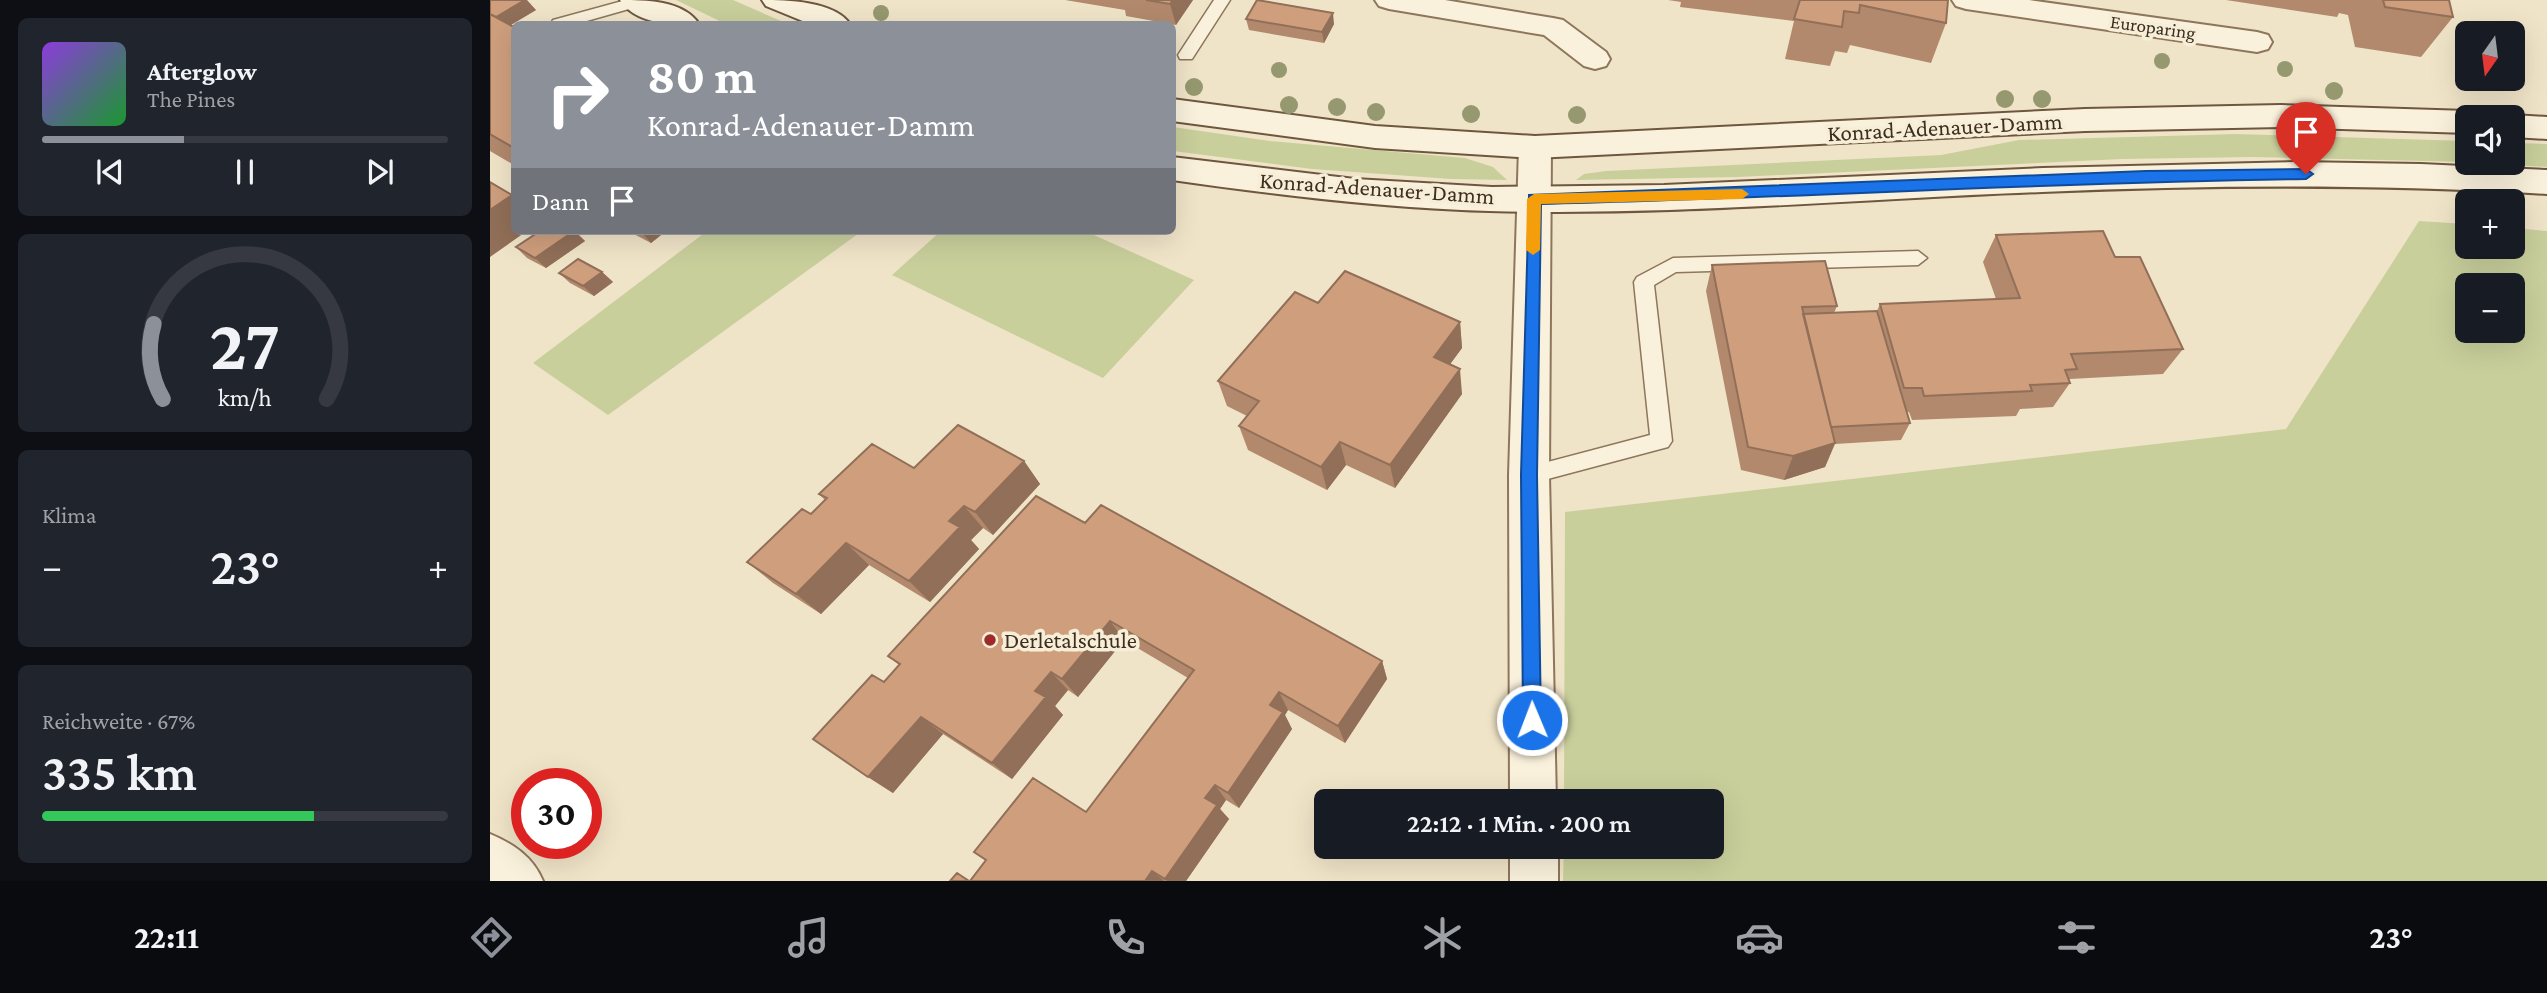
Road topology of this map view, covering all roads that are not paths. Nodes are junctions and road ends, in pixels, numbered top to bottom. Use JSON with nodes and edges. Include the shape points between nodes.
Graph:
{"nodes":[{"id":1,"x":776,"y":0,"type":"edge"},
{"id":2,"x":1222,"y":0,"type":"edge"},
{"id":3,"x":1389,"y":0,"type":"edge"},
{"id":4,"x":1966,"y":0,"type":"edge"},
{"id":5,"x":636,"y":1,"type":"edge"},
{"id":6,"x":569,"y":21,"type":"edge"},
{"id":7,"x":678,"y":21,"type":"edge"},
{"id":8,"x":828,"y":21,"type":"edge"},
{"id":9,"x":2257,"y":42,"type":"dead end"},
{"id":10,"x":1186,"y":55,"type":"dead end"},
{"id":11,"x":1595,"y":59,"type":"dead end"},
{"id":12,"x":1176,"y":111,"type":"edge"},
{"id":13,"x":2455,"y":122,"type":"edge"},
{"id":14,"x":2525,"y":127,"type":"edge"},
{"id":15,"x":2547,"y":128,"type":"edge"},
{"id":16,"x":1535,"y":147,"type":"junction"},
{"id":17,"x":1176,"y":168,"type":"edge"},
{"id":18,"x":2547,"y":182,"type":"edge"},
{"id":19,"x":1534,"y":199,"type":"junction"},
{"id":20,"x":1918,"y":258,"type":"dead end"},
{"id":21,"x":1529,"y":475,"type":"junction"},
{"id":22,"x":1533,"y":789,"type":"edge"},
{"id":23,"x":490,"y":858,"type":"edge"},
{"id":24,"x":1534,"y":859,"type":"edge"},
{"id":25,"x":519,"y":881,"type":"edge"},
{"id":26,"x":1534,"y":881,"type":"edge"}],
"edges":[{"from":1,"to":8,"type":"main road"},
{"from":2,"to":10,"type":"lane"},
{"from":3,"to":11,"type":"main road","via":[[1553,27]]},
{"from":4,"to":9,"type":"main road","name":"Europaring"},
{"from":5,"to":6,"type":"lane"},
{"from":5,"to":7,"type":"main road"},
{"from":12,"to":16,"type":"main road","name":"Konrad-Adenauer-Damm","via":[[1375,137]]},
{"from":13,"to":16,"type":"main road","name":"Konrad-Adenauer-Damm","via":[[2281,116],[2085,120]]},
{"from":14,"to":15,"type":"main road"},
{"from":16,"to":19,"type":"main road"},
{"from":17,"to":19,"type":"main road","name":"Konrad-Adenauer-Damm","via":[[1365,191]]},
{"from":18,"to":19,"type":"main road","name":"Konrad-Adenauer-Damm","via":[[2306,174],[2146,176]]},
{"from":19,"to":21,"type":"main road"},
{"from":20,"to":21,"type":"lane","via":[[1673,265],[1644,282],[1661,441]]},
{"from":21,"to":22,"type":"main road"},
{"from":23,"to":25,"type":"main road"},
{"from":24,"to":26,"type":"main road"}]}
